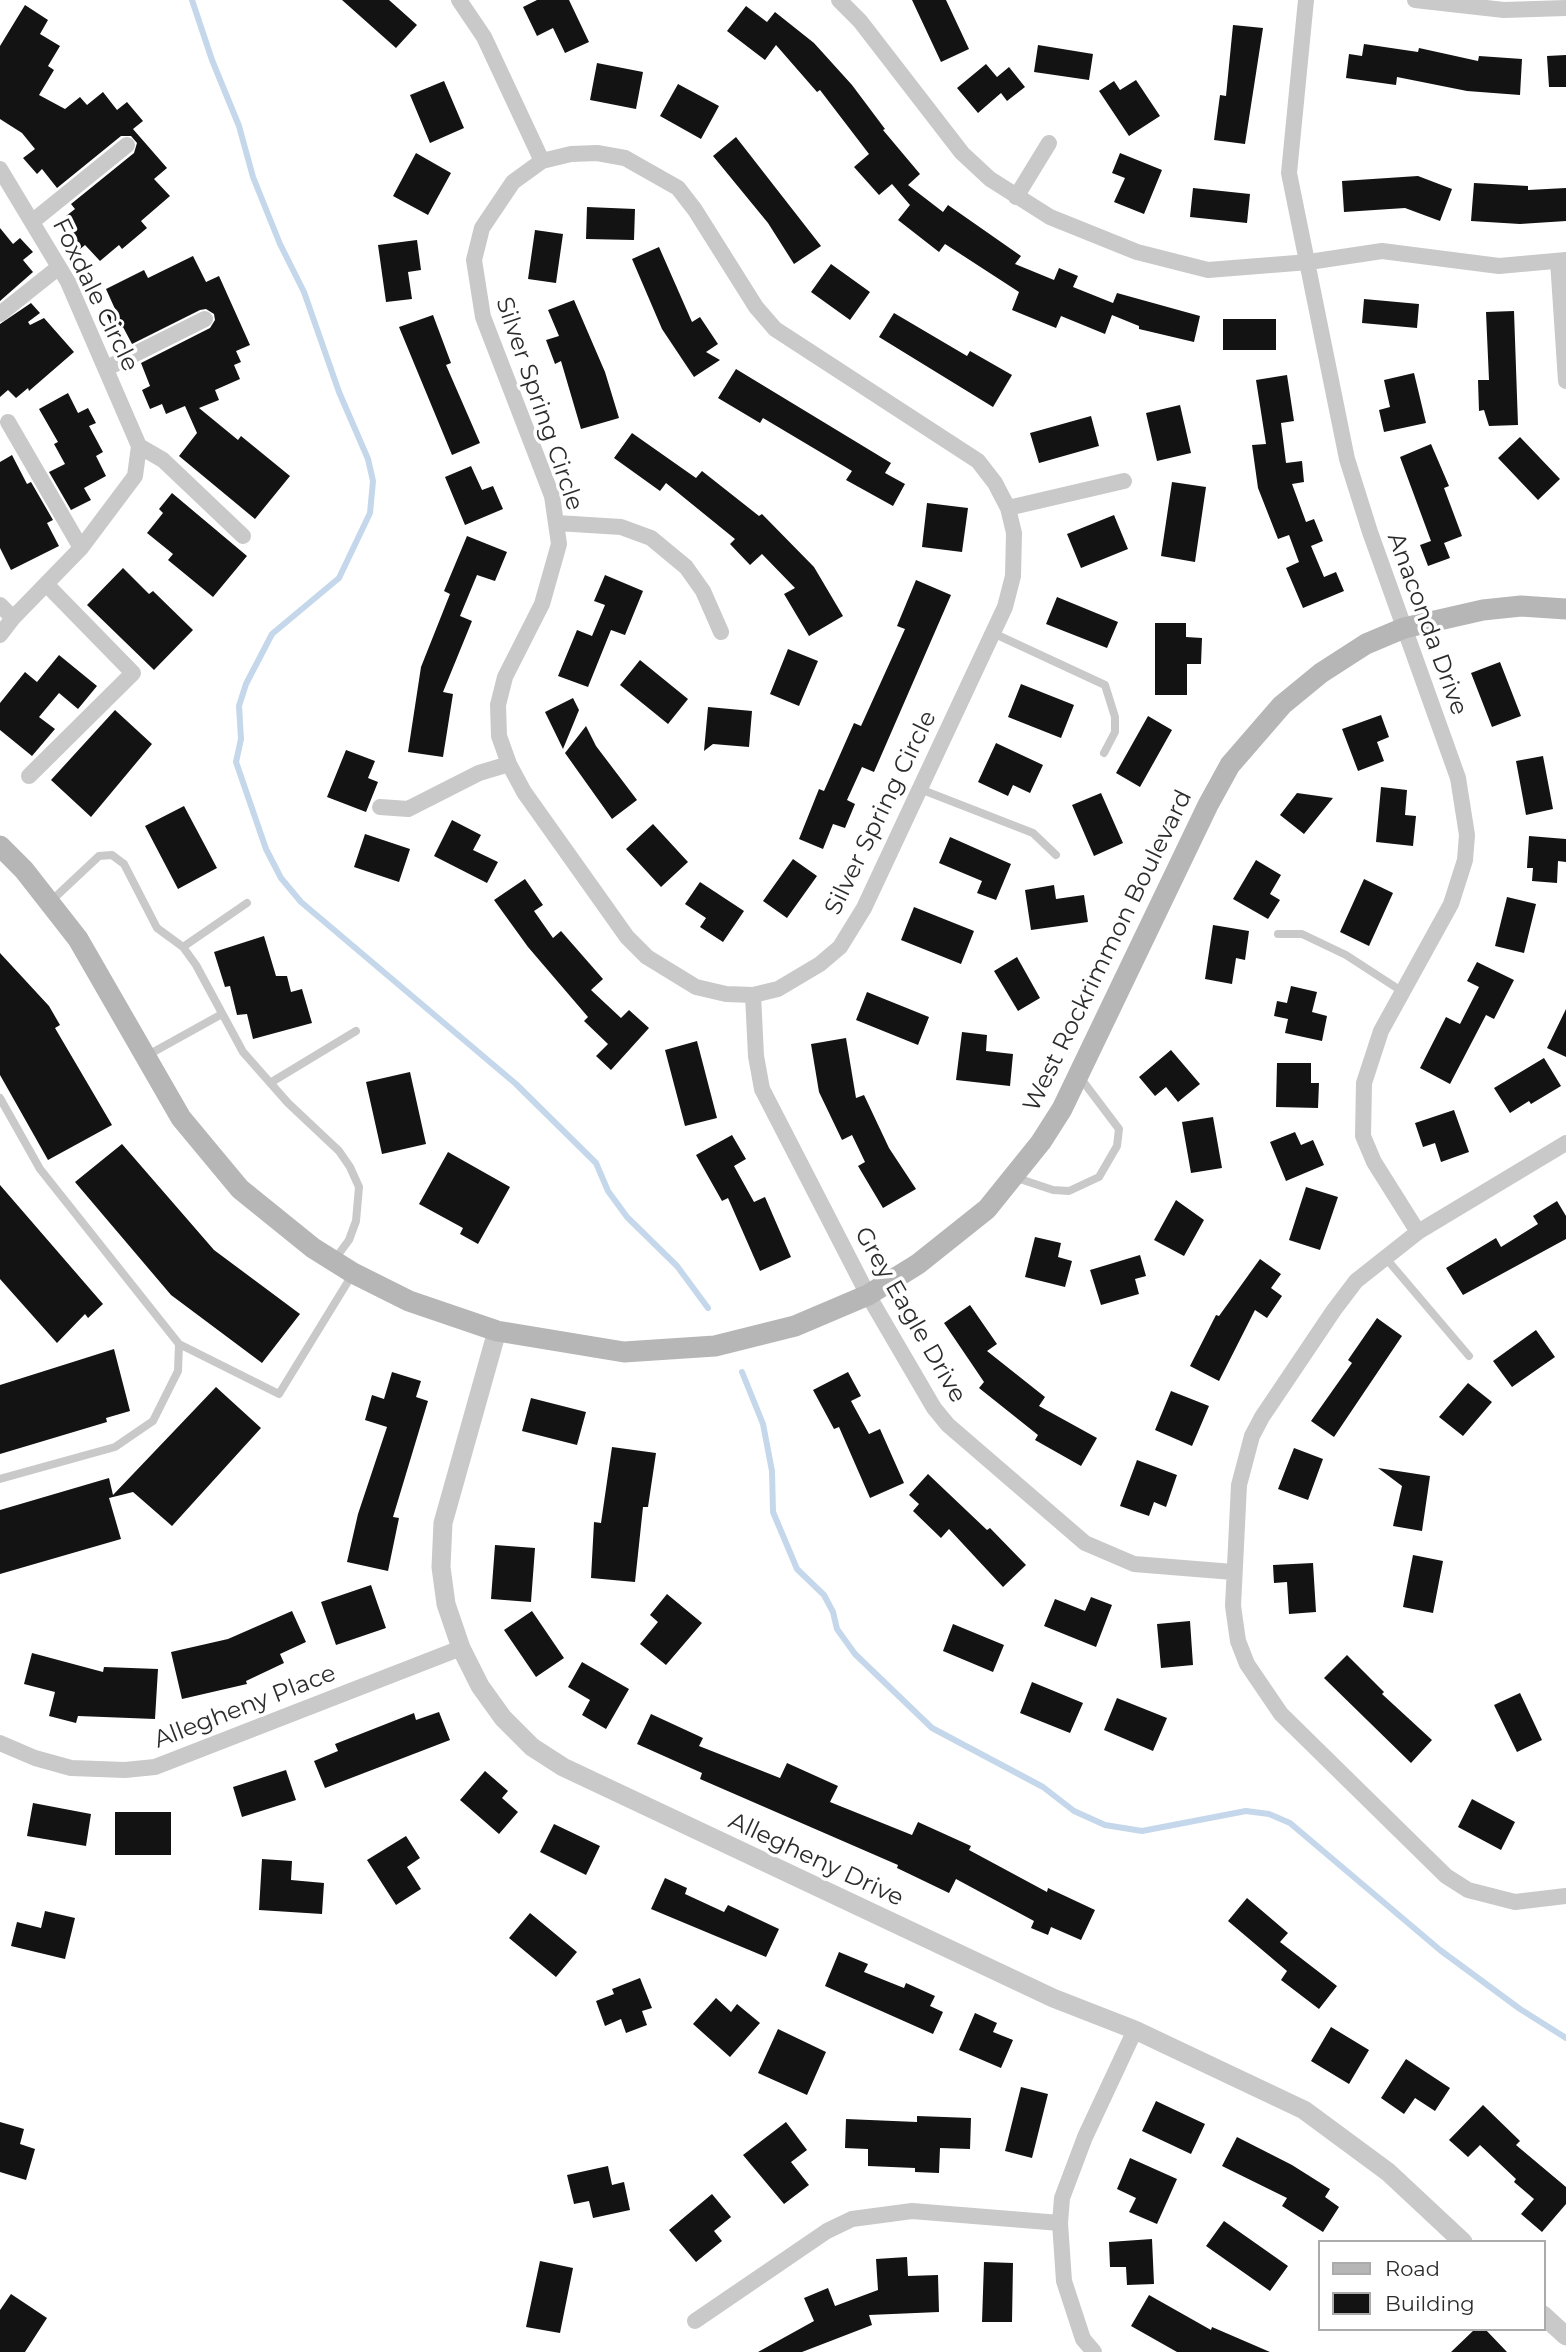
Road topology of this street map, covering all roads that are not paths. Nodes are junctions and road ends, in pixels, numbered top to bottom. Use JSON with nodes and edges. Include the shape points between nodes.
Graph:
{"nodes":[{"id":1,"x":459,"y":0,"type":"edge"},
{"id":2,"x":839,"y":0,"type":"edge"},
{"id":3,"x":1306,"y":0,"type":"edge"},
{"id":4,"x":1415,"y":0,"type":"edge"},
{"id":5,"x":1566,"y":8,"type":"edge"},
{"id":6,"x":1049,"y":143,"type":"dead end"},
{"id":7,"x":127,"y":145,"type":"dead end"},
{"id":8,"x":542,"y":161,"type":"junction"},
{"id":9,"x":0,"y":169,"type":"edge"},
{"id":10,"x":1016,"y":197,"type":"junction"},
{"id":11,"x":33,"y":221,"type":"junction"},
{"id":12,"x":1562,"y":261,"type":"edge"},
{"id":13,"x":1310,"y":262,"type":"junction"},
{"id":14,"x":59,"y":267,"type":"junction"},
{"id":15,"x":0,"y":314,"type":"edge"},
{"id":16,"x":205,"y":319,"type":"dead end"},
{"id":17,"x":107,"y":368,"type":"junction"},
{"id":18,"x":1566,"y":381,"type":"edge"},
{"id":19,"x":8,"y":422,"type":"dead end"},
{"id":20,"x":139,"y":446,"type":"junction"},
{"id":21,"x":1124,"y":481,"type":"dead end"},
{"id":22,"x":1008,"y":508,"type":"junction"},
{"id":23,"x":557,"y":523,"type":"junction"},
{"id":24,"x":243,"y":536,"type":"dead end"},
{"id":25,"x":81,"y":548,"type":"junction"},
{"id":26,"x":48,"y":586,"type":"junction"},
{"id":27,"x":0,"y":605,"type":"edge"},
{"id":28,"x":1566,"y":608,"type":"edge"},
{"id":29,"x":13,"y":618,"type":"junction"},
{"id":30,"x":1404,"y":628,"type":"junction"},
{"id":31,"x":721,"y":632,"type":"dead end"},
{"id":32,"x":993,"y":634,"type":"junction"},
{"id":33,"x":0,"y":635,"type":"edge"},
{"id":34,"x":1104,"y":752,"type":"dead end"},
{"id":35,"x":509,"y":764,"type":"junction"},
{"id":36,"x":29,"y":776,"type":"dead end"},
{"id":37,"x":920,"y":789,"type":"junction"},
{"id":38,"x":380,"y":807,"type":"dead end"},
{"id":39,"x":0,"y":846,"type":"edge"},
{"id":40,"x":1056,"y":855,"type":"dead end"},
{"id":41,"x":50,"y":902,"type":"junction"},
{"id":42,"x":247,"y":903,"type":"dead end"},
{"id":43,"x":1278,"y":934,"type":"dead end"},
{"id":44,"x":183,"y":947,"type":"junction"},
{"id":45,"x":1403,"y":992,"type":"junction"},
{"id":46,"x":753,"y":995,"type":"junction"},
{"id":47,"x":222,"y":1014,"type":"junction"},
{"id":48,"x":356,"y":1031,"type":"dead end"},
{"id":49,"x":144,"y":1057,"type":"junction"},
{"id":50,"x":1079,"y":1076,"type":"junction"},
{"id":51,"x":270,"y":1083,"type":"junction"},
{"id":52,"x":0,"y":1098,"type":"edge"},
{"id":53,"x":1566,"y":1143,"type":"edge"},
{"id":54,"x":1014,"y":1177,"type":"junction"},
{"id":55,"x":1418,"y":1231,"type":"junction"},
{"id":56,"x":1384,"y":1256,"type":"junction"},
{"id":57,"x":334,"y":1261,"type":"junction"},
{"id":58,"x":353,"y":1273,"type":"junction"},
{"id":59,"x":868,"y":1295,"type":"junction"},
{"id":60,"x":497,"y":1331,"type":"junction"},
{"id":61,"x":179,"y":1344,"type":"junction"},
{"id":62,"x":1469,"y":1356,"type":"dead end"},
{"id":63,"x":0,"y":1479,"type":"edge"},
{"id":64,"x":1233,"y":1572,"type":"junction"},
{"id":65,"x":461,"y":1648,"type":"junction"},
{"id":66,"x":0,"y":1743,"type":"edge"},
{"id":67,"x":1566,"y":1896,"type":"edge"},
{"id":68,"x":1135,"y":2030,"type":"junction"},
{"id":69,"x":1060,"y":2223,"type":"junction"},
{"id":70,"x":1462,"y":2240,"type":"edge"},
{"id":71,"x":1545,"y":2317,"type":"edge"},
{"id":72,"x":695,"y":2321,"type":"dead end"},
{"id":73,"x":1566,"y":2336,"type":"edge"},
{"id":74,"x":1094,"y":2352,"type":"edge"}],
"edges":[{"from":1,"to":8,"type":"street","via":[[484,37]]},
{"from":2,"to":10,"type":"street","via":[[962,153]]},
{"from":3,"to":13,"type":"street","name":"Anaconda Drive","via":[[1289,173]]},
{"from":4,"to":5,"type":"street","via":[[1504,10]]},
{"from":6,"to":10,"type":"street"},
{"from":7,"to":11,"type":"street"},
{"from":8,"to":22,"type":"street","name":"Silver Spring Circle","via":[[597,153],[625,158],[678,188],[775,329],[978,461]]},
{"from":8,"to":23,"type":"street","name":"Silver Spring Circle","via":[[513,182],[495,204],[482,228],[474,260],[484,317],[552,496]]},
{"from":9,"to":11,"type":"street","name":"Foxdale Circle"},
{"from":10,"to":13,"type":"street","via":[[1071,226],[1178,265],[1220,270]]},
{"from":11,"to":14,"type":"street","name":"Foxdale Circle"},
{"from":12,"to":13,"type":"street","via":[[1499,266],[1382,251]]},
{"from":12,"to":18,"type":"street"},
{"from":13,"to":30,"type":"street","name":"Anaconda Drive","via":[[1347,459]]},
{"from":14,"to":15,"type":"street"},
{"from":14,"to":17,"type":"street","name":"Foxdale Circle"},
{"from":16,"to":17,"type":"street"},
{"from":17,"to":20,"type":"street","name":"Foxdale Circle"},
{"from":19,"to":25,"type":"street"},
{"from":20,"to":24,"type":"street","via":[[163,460]]},
{"from":20,"to":25,"type":"street","via":[[135,476]]},
{"from":21,"to":22,"type":"street"},
{"from":22,"to":32,"type":"street","name":"Silver Spring Circle","via":[[1015,554],[1013,576]]},
{"from":23,"to":31,"type":"street","via":[[621,527],[652,538],[686,567],[703,591]]},
{"from":23,"to":35,"type":"street","name":"Silver Spring Circle","via":[[559,544],[550,583],[505,677],[498,705],[499,736]]},
{"from":25,"to":26,"type":"street"},
{"from":26,"to":29,"type":"street"},
{"from":26,"to":36,"type":"street","via":[[133,673]]},
{"from":27,"to":29,"type":"street"},
{"from":28,"to":30,"type":"main road","name":"West Rockrimmon Boulevard","via":[[1483,610]]},
{"from":29,"to":33,"type":"street"},
{"from":30,"to":45,"type":"street","name":"Anaconda Drive","via":[[1458,778],[1467,835],[1465,860],[1451,904]]},
{"from":30,"to":50,"type":"main road","name":"West Rockrimmon Boulevard","via":[[1366,644],[1321,673],[1282,705],[1230,765]]},
{"from":32,"to":34,"type":"lane","via":[[1105,685],[1115,732]]},
{"from":32,"to":37,"type":"street","name":"Silver Spring Circle"},
{"from":35,"to":38,"type":"street","via":[[479,773],[408,809]]},
{"from":35,"to":46,"type":"street","name":"Silver Spring Circle","via":[[627,937],[647,957],[696,986]]},
{"from":37,"to":40,"type":"lane","via":[[1033,834]]},
{"from":37,"to":46,"type":"street","name":"Silver Spring Circle","via":[[864,908],[840,947],[800,978]]},
{"from":39,"to":41,"type":"main road","name":"West Rockrimmon Boulevard"},
{"from":41,"to":44,"type":"lane","via":[[99,856],[112,855],[124,864],[157,928]]},
{"from":41,"to":49,"type":"main road","name":"West Rockrimmon Boulevard","via":[[78,939]]},
{"from":42,"to":44,"type":"lane"},
{"from":43,"to":45,"type":"lane","via":[[1302,934],[1346,955]]},
{"from":44,"to":47,"type":"lane"},
{"from":45,"to":55,"type":"street","name":"Anaconda Drive","via":[[1371,1057],[1362,1107],[1363,1136],[1374,1162]]},
{"from":46,"to":59,"type":"street","name":"Grey Eagle Drive","via":[[762,1089]]},
{"from":47,"to":49,"type":"lane"},
{"from":47,"to":51,"type":"lane","via":[[243,1052]]},
{"from":48,"to":51,"type":"lane"},
{"from":49,"to":57,"type":"main road","name":"West Rockrimmon Boulevard","via":[[181,1118],[240,1189]]},
{"from":50,"to":54,"type":"main road","name":"West Rockrimmon Boulevard","via":[[1048,1131]]},
{"from":50,"to":54,"type":"lane","via":[[1119,1129],[1117,1146],[1099,1177],[1069,1191]]},
{"from":51,"to":57,"type":"lane","via":[[339,1151],[359,1186],[356,1221]]},
{"from":52,"to":61,"type":"lane","via":[[40,1169]]},
{"from":53,"to":55,"type":"street"},
{"from":54,"to":59,"type":"main road","name":"West Rockrimmon Boulevard","via":[[953,1238]]},
{"from":55,"to":56,"type":"street"},
{"from":56,"to":62,"type":"lane"},
{"from":56,"to":64,"type":"street","via":[[1356,1281],[1334,1310],[1252,1436],[1239,1485]]},
{"from":57,"to":58,"type":"main road","name":"West Rockrimmon Boulevard"},
{"from":58,"to":60,"type":"main road","name":"West Rockrimmon Boulevard","via":[[409,1301]]},
{"from":58,"to":61,"type":"lane","via":[[279,1394]]},
{"from":59,"to":60,"type":"main road","name":"West Rockrimmon Boulevard","via":[[794,1326],[715,1346],[624,1352]]},
{"from":59,"to":64,"type":"street","name":"Grey Eagle Drive","via":[[948,1425],[1084,1543],[1134,1564]]},
{"from":60,"to":65,"type":"street","name":"Allegheny Drive","via":[[443,1523],[441,1567],[446,1604]]},
{"from":61,"to":63,"type":"lane","via":[[178,1371],[153,1421],[115,1447]]},
{"from":64,"to":67,"type":"street","via":[[1238,1641],[1262,1689],[1281,1714],[1446,1876],[1468,1890],[1515,1902]]},
{"from":65,"to":66,"type":"street","name":"Allegheny Place","via":[[155,1767],[71,1768]]},
{"from":65,"to":68,"type":"street","name":"Allegheny Drive","via":[[503,1718],[532,1747],[563,1767],[1053,1998]]},
{"from":68,"to":69,"type":"street","via":[[1070,2171]]},
{"from":68,"to":70,"type":"street","name":"Allegheny Drive","via":[[1304,2110],[1388,2172]]},
{"from":69,"to":72,"type":"street","via":[[912,2211],[852,2219],[827,2231]]},
{"from":69,"to":74,"type":"street","via":[[1063,2281],[1083,2339]]},
{"from":71,"to":73,"type":"street"}]}
